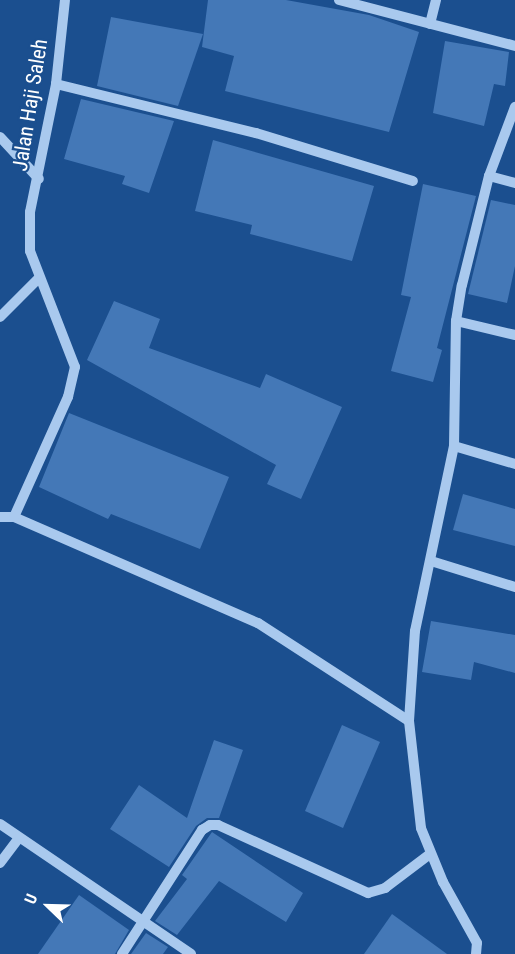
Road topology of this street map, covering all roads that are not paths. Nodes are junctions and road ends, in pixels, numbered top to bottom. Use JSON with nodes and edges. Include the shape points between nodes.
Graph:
{"nodes":[{"id":1,"x":65,"y":0,"type":"edge"},
{"id":2,"x":339,"y":0,"type":"edge"},
{"id":3,"x":436,"y":0,"type":"edge"},
{"id":4,"x":430,"y":24,"type":"junction"},
{"id":5,"x":515,"y":46,"type":"edge"},
{"id":6,"x":56,"y":84,"type":"junction"},
{"id":7,"x":515,"y":107,"type":"edge"},
{"id":8,"x":0,"y":136,"type":"edge"},
{"id":9,"x":489,"y":176,"type":"junction"},
{"id":10,"x":39,"y":179,"type":"junction"},
{"id":11,"x":413,"y":181,"type":"dead end"},
{"id":12,"x":515,"y":183,"type":"edge"},
{"id":13,"x":38,"y":279,"type":"junction"},
{"id":14,"x":0,"y":317,"type":"edge"},
{"id":15,"x":456,"y":321,"type":"junction"},
{"id":16,"x":515,"y":335,"type":"edge"},
{"id":17,"x":454,"y":446,"type":"junction"},
{"id":18,"x":515,"y":464,"type":"edge"},
{"id":19,"x":0,"y":517,"type":"edge"},
{"id":20,"x":14,"y":517,"type":"junction"},
{"id":21,"x":431,"y":561,"type":"junction"},
{"id":22,"x":515,"y":587,"type":"edge"},
{"id":23,"x":409,"y":721,"type":"junction"},
{"id":24,"x":0,"y":824,"type":"edge"},
{"id":25,"x":19,"y":838,"type":"junction"},
{"id":26,"x":430,"y":854,"type":"junction"},
{"id":27,"x":0,"y":863,"type":"edge"},
{"id":28,"x":142,"y":919,"type":"junction"},
{"id":29,"x":122,"y":954,"type":"edge"},
{"id":30,"x":191,"y":954,"type":"edge"},
{"id":31,"x":476,"y":954,"type":"edge"}],
"edges":[{"from":1,"to":6,"type":"street","name":"Jalan Haji Saleh"},
{"from":2,"to":4,"type":"street"},
{"from":3,"to":4,"type":"street"},
{"from":4,"to":5,"type":"street"},
{"from":6,"to":10,"type":"street","name":"Jalan Haji Saleh"},
{"from":6,"to":11,"type":"street","via":[[256,133]]},
{"from":7,"to":9,"type":"street"},
{"from":8,"to":10,"type":"street"},
{"from":9,"to":12,"type":"street"},
{"from":9,"to":15,"type":"street"},
{"from":10,"to":13,"type":"street","name":"Jalan Haji Saleh","via":[[30,212],[30,251]]},
{"from":13,"to":14,"type":"street"},
{"from":13,"to":20,"type":"street","name":"Jalan Haji Saleh","via":[[75,367],[68,397]]},
{"from":15,"to":16,"type":"street"},
{"from":15,"to":17,"type":"street"},
{"from":17,"to":18,"type":"street"},
{"from":17,"to":21,"type":"street"},
{"from":19,"to":20,"type":"street"},
{"from":20,"to":23,"type":"street","via":[[258,623]]},
{"from":21,"to":22,"type":"street"},
{"from":21,"to":23,"type":"street","via":[[415,631]]},
{"from":23,"to":26,"type":"street","via":[[417,802]]},
{"from":24,"to":25,"type":"street"},
{"from":25,"to":27,"type":"street"},
{"from":25,"to":28,"type":"street"},
{"from":26,"to":28,"type":"street","via":[[385,888],[368,893],[218,825],[210,825],[202,830]]},
{"from":26,"to":31,"type":"street","via":[[473,933]]},
{"from":28,"to":29,"type":"street"},
{"from":28,"to":30,"type":"street"}]}
